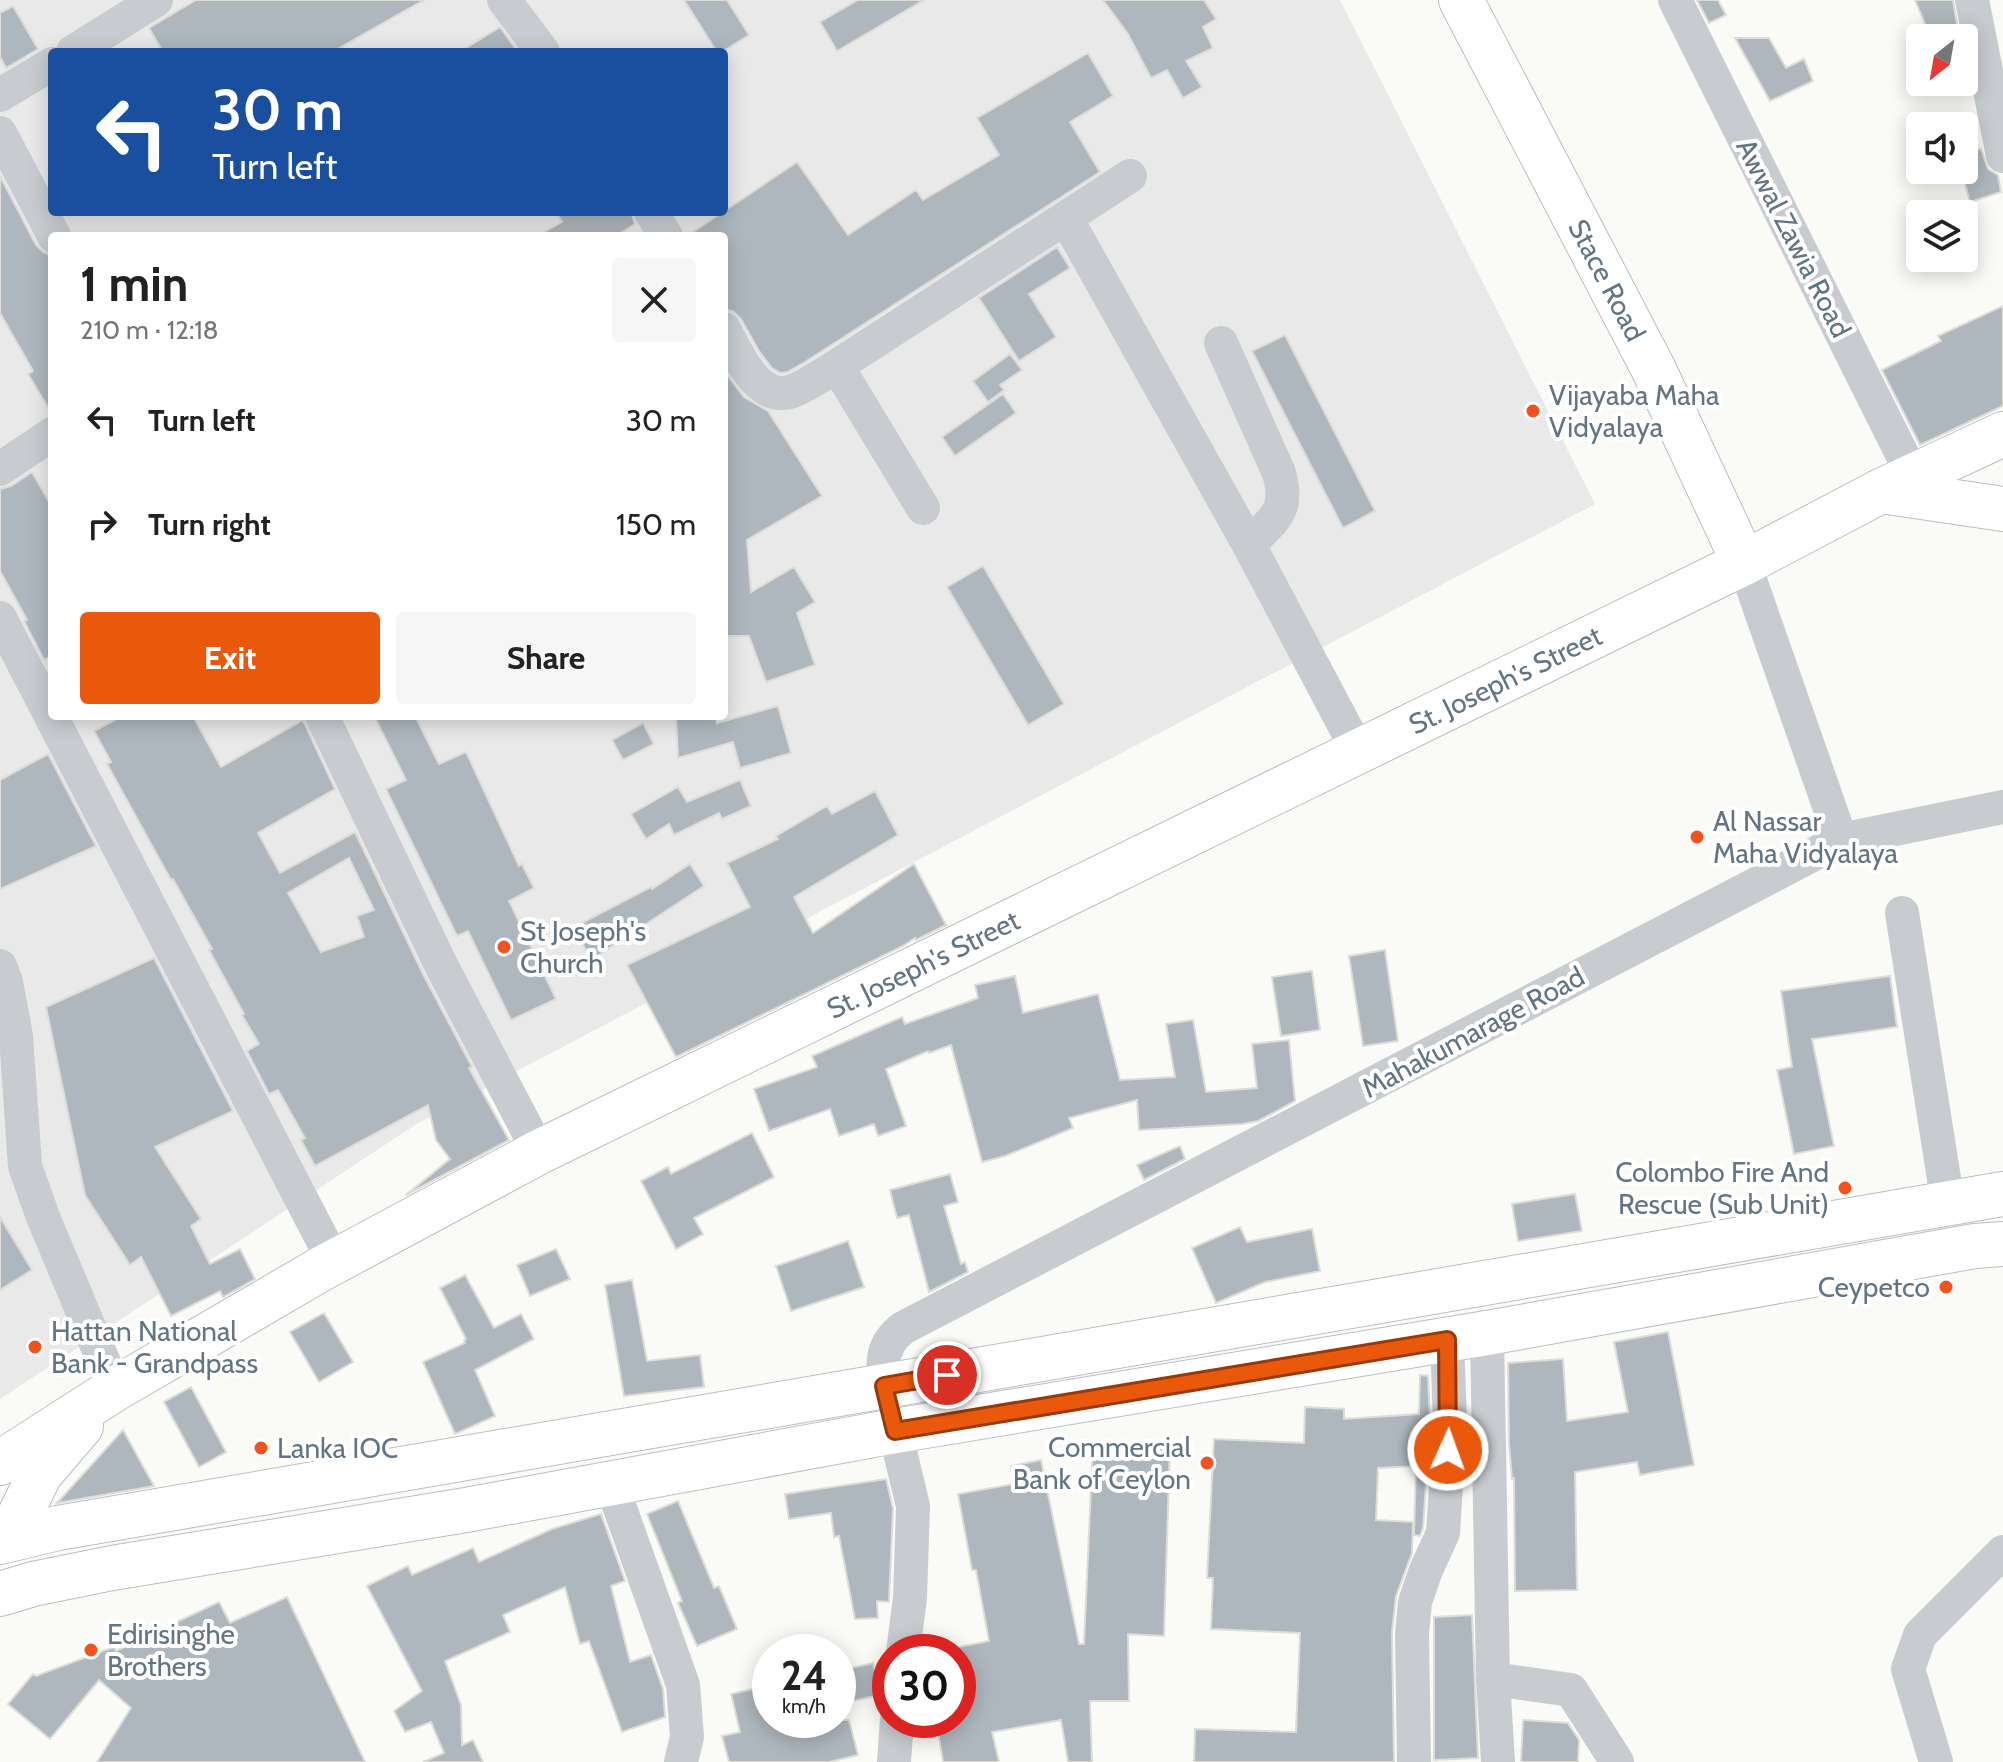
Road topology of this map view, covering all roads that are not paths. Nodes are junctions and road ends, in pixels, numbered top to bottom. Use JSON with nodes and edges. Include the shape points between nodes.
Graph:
{"nodes":[{"id":1,"x":156,"y":0,"type":"edge"},
{"id":2,"x":504,"y":0,"type":"edge"},
{"id":3,"x":1461,"y":0,"type":"edge"},
{"id":4,"x":1675,"y":0,"type":"edge"},
{"id":5,"x":1972,"y":0,"type":"edge"},
{"id":6,"x":79,"y":48,"type":"edge"},
{"id":7,"x":540,"y":48,"type":"edge"},
{"id":8,"x":48,"y":66,"type":"edge"},
{"id":9,"x":0,"y":95,"type":"edge"},
{"id":10,"x":0,"y":133,"type":"edge"},
{"id":11,"x":2003,"y":156,"type":"edge"},
{"id":12,"x":1130,"y":176,"type":"dead end"},
{"id":13,"x":1066,"y":218,"type":"junction"},
{"id":14,"x":52,"y":232,"type":"edge"},
{"id":15,"x":728,"y":336,"type":"edge"},
{"id":16,"x":1221,"y":343,"type":"dead end"},
{"id":17,"x":837,"y":366,"type":"junction"},
{"id":18,"x":2003,"y":434,"type":"edge"},
{"id":19,"x":48,"y":437,"type":"edge"},
{"id":20,"x":0,"y":469,"type":"edge"},
{"id":21,"x":1897,"y":484,"type":"junction"},
{"id":22,"x":923,"y":508,"type":"dead end"},
{"id":23,"x":2003,"y":509,"type":"edge"},
{"id":24,"x":1249,"y":545,"type":"junction"},
{"id":25,"x":1744,"y":563,"type":"junction"},
{"id":26,"x":0,"y":618,"type":"edge"},
{"id":27,"x":48,"y":711,"type":"edge"},
{"id":28,"x":53,"y":720,"type":"edge"},
{"id":29,"x":324,"y":720,"type":"edge"},
{"id":30,"x":1359,"y":753,"type":"junction"},
{"id":31,"x":2003,"y":807,"type":"edge"},
{"id":32,"x":1841,"y":840,"type":"junction"},
{"id":33,"x":1902,"y":913,"type":"dead end"},
{"id":34,"x":0,"y":966,"type":"edge"},
{"id":35,"x":539,"y":1152,"type":"junction"},
{"id":36,"x":2003,"y":1194,"type":"edge"},
{"id":37,"x":1948,"y":1204,"type":"junction"},
{"id":38,"x":2003,"y":1244,"type":"edge"},
{"id":39,"x":334,"y":1262,"type":"junction"},
{"id":40,"x":1467,"y":1336,"type":"junction"},
{"id":41,"x":884,"y":1386,"type":"junction"},
{"id":42,"x":115,"y":1389,"type":"junction"},
{"id":43,"x":895,"y":1431,"type":"junction"},
{"id":44,"x":0,"y":1463,"type":"edge"},
{"id":45,"x":611,"y":1483,"type":"junction"},
{"id":46,"x":4,"y":1541,"type":"edge"},
{"id":47,"x":2003,"y":1552,"type":"edge"},
{"id":48,"x":0,"y":1594,"type":"edge"},
{"id":49,"x":905,"y":1634,"type":"edge"},
{"id":50,"x":1493,"y":1679,"type":"junction"},
{"id":51,"x":896,"y":1738,"type":"edge"},
{"id":52,"x":681,"y":1762,"type":"edge"},
{"id":53,"x":894,"y":1762,"type":"edge"},
{"id":54,"x":1414,"y":1762,"type":"edge"},
{"id":55,"x":1498,"y":1762,"type":"edge"},
{"id":56,"x":1617,"y":1762,"type":"edge"},
{"id":57,"x":1936,"y":1762,"type":"edge"}],
"edges":[{"from":1,"to":6,"type":"street"},
{"from":2,"to":7,"type":"street"},
{"from":3,"to":25,"type":"main road","name":"Stace Road","via":[[1654,370]]},
{"from":4,"to":21,"type":"street","name":"Awwal Zawia Road"},
{"from":5,"to":11,"type":"street"},
{"from":8,"to":9,"type":"street"},
{"from":10,"to":14,"type":"street"},
{"from":12,"to":13,"type":"street"},
{"from":13,"to":17,"type":"street"},
{"from":13,"to":24,"type":"street"},
{"from":15,"to":17,"type":"street","via":[[767,389],[791,392]]},
{"from":16,"to":24,"type":"street","via":[[1283,488],[1283,506]]},
{"from":17,"to":22,"type":"street"},
{"from":18,"to":21,"type":"main road","name":"St. Joseph's Street"},
{"from":19,"to":20,"type":"street"},
{"from":21,"to":23,"type":"main road"},
{"from":21,"to":25,"type":"main road","name":"St. Joseph's Street"},
{"from":24,"to":30,"type":"street"},
{"from":25,"to":30,"type":"main road","name":"St. Joseph's Street"},
{"from":25,"to":32,"type":"street"},
{"from":26,"to":27,"type":"street"},
{"from":28,"to":39,"type":"street"},
{"from":29,"to":35,"type":"street","via":[[441,965]]},
{"from":30,"to":35,"type":"main road","name":"St. Joseph's Street"},
{"from":31,"to":32,"type":"street","name":"Mahakumarage Road"},
{"from":32,"to":41,"type":"street","name":"Mahakumarage Road","via":[[903,1328],[885,1348]]},
{"from":33,"to":37,"type":"street"},
{"from":34,"to":42,"type":"street","via":[[16,1036],[25,1166]]},
{"from":35,"to":39,"type":"main road","name":"St. Joseph's Street"},
{"from":36,"to":37,"type":"main road"},
{"from":37,"to":41,"type":"main road"},
{"from":38,"to":40,"type":"main road"},
{"from":39,"to":42,"type":"main road","name":"St. Joseph's Street"},
{"from":40,"to":43,"type":"main road"},
{"from":40,"to":50,"type":"street"},
{"from":40,"to":54,"type":"street","via":[[1450,1422],[1443,1533],[1415,1602]]},
{"from":41,"to":43,"type":"main road"},
{"from":41,"to":46,"type":"main road"},
{"from":42,"to":44,"type":"main road","name":"St. Joseph's Street"},
{"from":42,"to":46,"type":"main road","name":"St. Joseph's Street","via":[[40,1474]]},
{"from":43,"to":45,"type":"main road"},
{"from":43,"to":49,"type":"street","via":[[913,1506]]},
{"from":45,"to":48,"type":"main road","via":[[112,1568]]},
{"from":45,"to":52,"type":"street","via":[[683,1685],[687,1737]]},
{"from":47,"to":57,"type":"street","via":[[1920,1635],[1908,1669]]},
{"from":50,"to":55,"type":"street"},
{"from":50,"to":56,"type":"street","via":[[1571,1690]]},
{"from":51,"to":53,"type":"street"}]}
